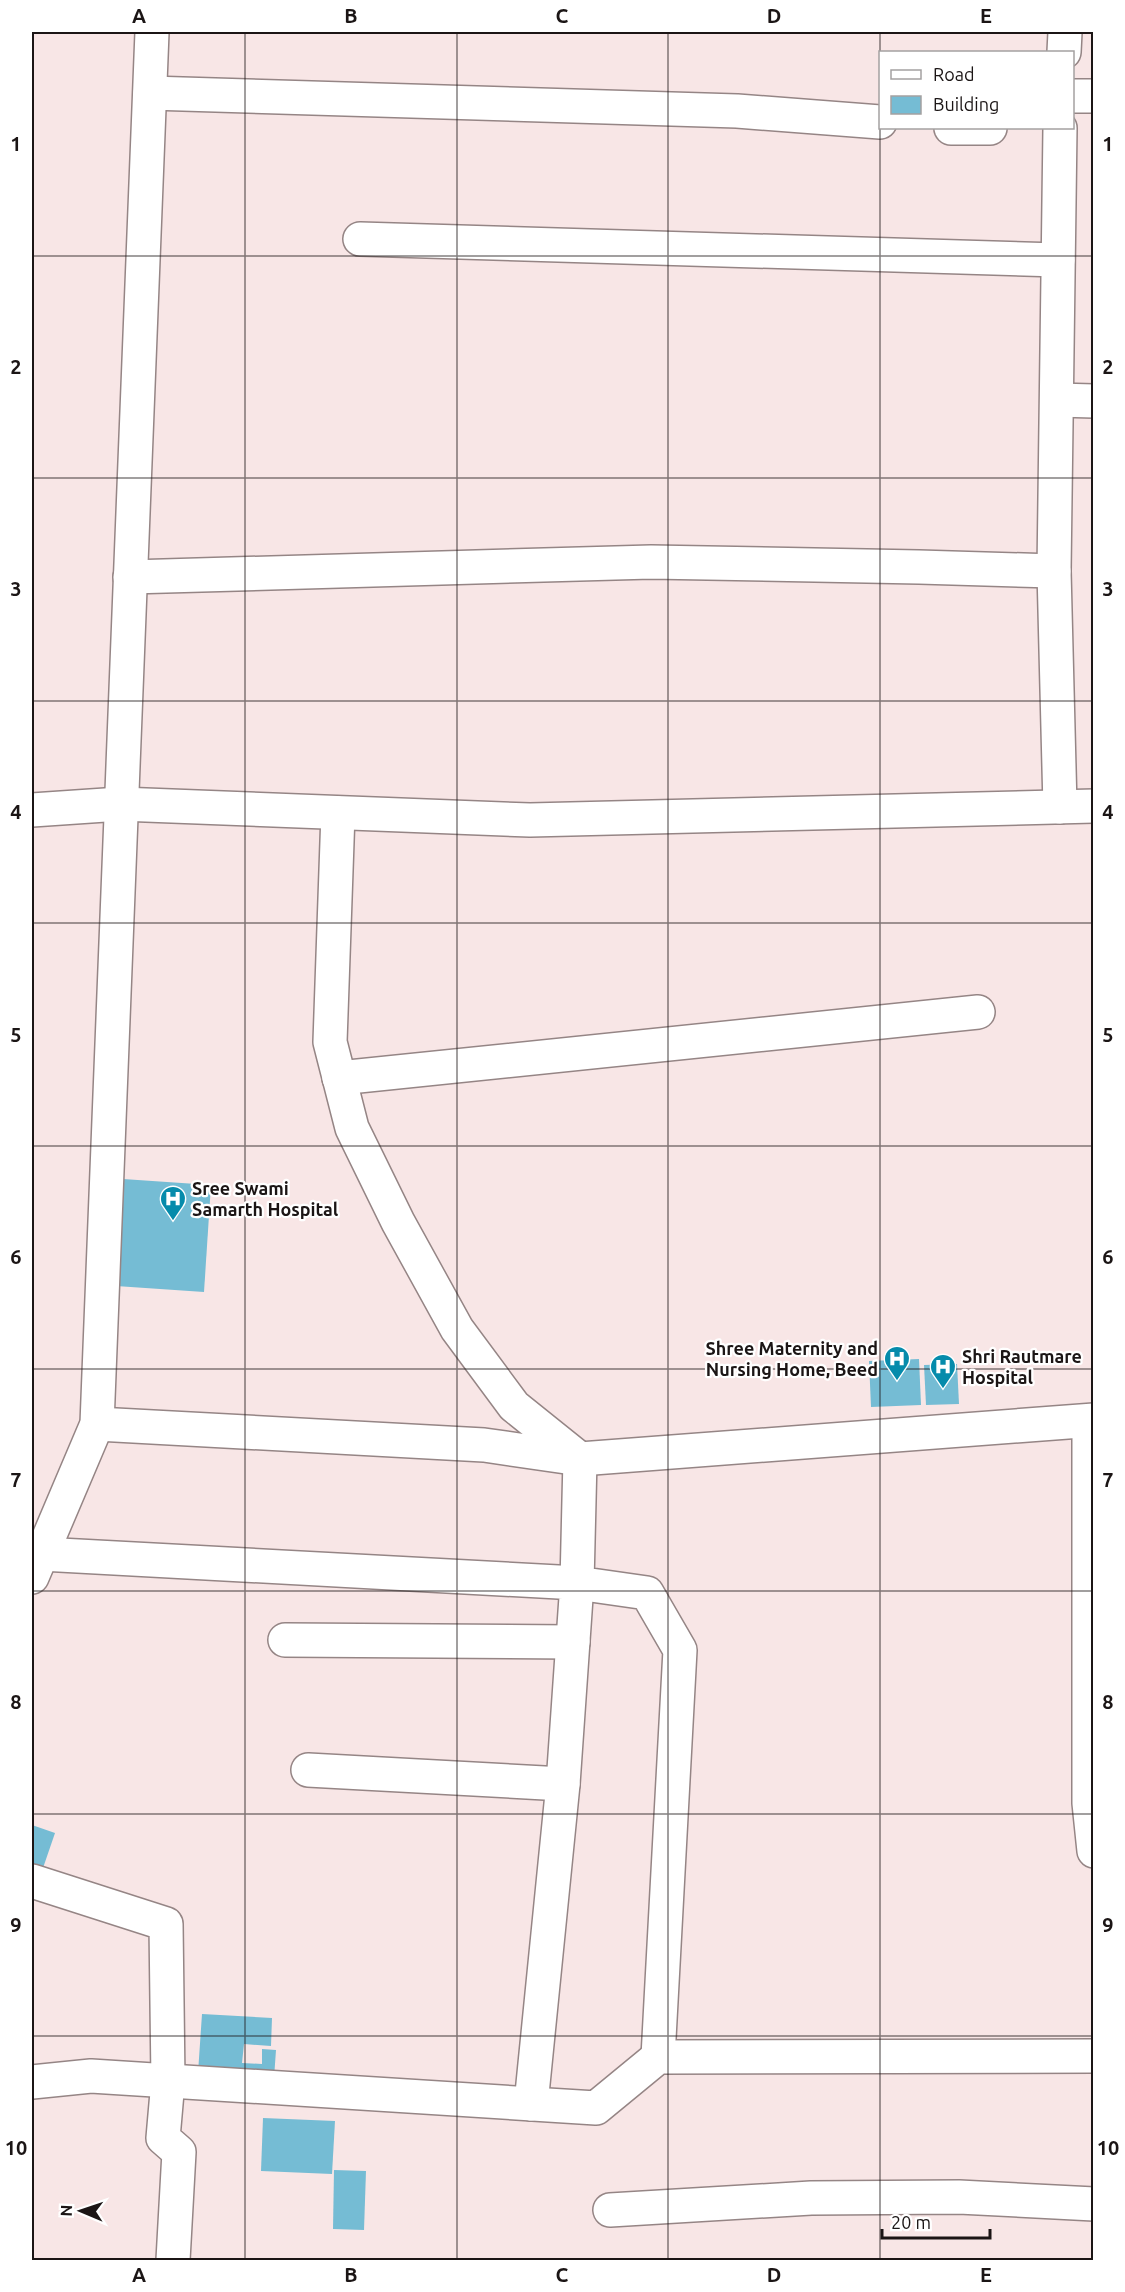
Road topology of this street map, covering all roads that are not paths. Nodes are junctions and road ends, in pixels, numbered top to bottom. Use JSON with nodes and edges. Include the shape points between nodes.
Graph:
{"nodes":[{"id":1,"x":152,"y":32,"type":"edge"},
{"id":2,"x":1065,"y":32,"type":"edge"},
{"id":3,"x":1064,"y":51,"type":"edge"},
{"id":4,"x":150,"y":93,"type":"junction"},
{"id":5,"x":1074,"y":96,"type":"edge"},
{"id":6,"x":1094,"y":96,"type":"edge"},
{"id":7,"x":879,"y":122,"type":"edge"},
{"id":8,"x":1060,"y":129,"type":"edge"},
{"id":9,"x":360,"y":239,"type":"dead end"},
{"id":10,"x":1058,"y":260,"type":"junction"},
{"id":11,"x":1057,"y":400,"type":"junction"},
{"id":12,"x":1094,"y":401,"type":"edge"},
{"id":13,"x":1054,"y":571,"type":"junction"},
{"id":14,"x":130,"y":577,"type":"junction"},
{"id":15,"x":120,"y":804,"type":"junction"},
{"id":16,"x":1094,"y":806,"type":"edge"},
{"id":17,"x":1060,"y":807,"type":"junction"},
{"id":18,"x":32,"y":810,"type":"edge"},
{"id":19,"x":339,"y":813,"type":"junction"},
{"id":20,"x":978,"y":1012,"type":"dead end"},
{"id":21,"x":339,"y":1078,"type":"junction"},
{"id":22,"x":1091,"y":1420,"type":"edge"},
{"id":23,"x":97,"y":1424,"type":"junction"},
{"id":24,"x":580,"y":1459,"type":"junction"},
{"id":25,"x":36,"y":1566,"type":"edge"},
{"id":26,"x":577,"y":1583,"type":"junction"},
{"id":27,"x":285,"y":1640,"type":"dead end"},
{"id":28,"x":573,"y":1642,"type":"junction"},
{"id":29,"x":308,"y":1770,"type":"dead end"},
{"id":30,"x":563,"y":1784,"type":"junction"},
{"id":31,"x":1094,"y":1851,"type":"edge"},
{"id":32,"x":32,"y":1881,"type":"edge"},
{"id":33,"x":1094,"y":2056,"type":"edge"},
{"id":34,"x":658,"y":2057,"type":"junction"},
{"id":35,"x":168,"y":2081,"type":"junction"},
{"id":36,"x":32,"y":2082,"type":"edge"},
{"id":37,"x":531,"y":2104,"type":"junction"},
{"id":38,"x":1094,"y":2204,"type":"edge"},
{"id":39,"x":610,"y":2210,"type":"dead end"},
{"id":40,"x":173,"y":2260,"type":"edge"}],
"edges":[{"from":1,"to":4,"type":"street"},
{"from":2,"to":3,"type":"street"},
{"from":4,"to":7,"type":"street","via":[[737,111]]},
{"from":4,"to":14,"type":"street"},
{"from":5,"to":6,"type":"street"},
{"from":8,"to":10,"type":"street"},
{"from":9,"to":10,"type":"street"},
{"from":10,"to":11,"type":"street"},
{"from":11,"to":12,"type":"street"},
{"from":11,"to":13,"type":"street"},
{"from":13,"to":14,"type":"street","via":[[651,562]]},
{"from":13,"to":17,"type":"street"},
{"from":14,"to":15,"type":"street"},
{"from":15,"to":18,"type":"street"},
{"from":15,"to":19,"type":"street"},
{"from":15,"to":23,"type":"street"},
{"from":16,"to":17,"type":"street"},
{"from":17,"to":19,"type":"street","via":[[530,820]]},
{"from":19,"to":21,"type":"street","via":[[330,1042]]},
{"from":20,"to":21,"type":"street"},
{"from":21,"to":24,"type":"street","via":[[352,1128],[457,1329],[514,1406]]},
{"from":22,"to":24,"type":"street"},
{"from":22,"to":31,"type":"street","via":[[1089,1803]]},
{"from":23,"to":24,"type":"street","via":[[484,1445]]},
{"from":23,"to":25,"type":"street"},
{"from":24,"to":26,"type":"street"},
{"from":25,"to":26,"type":"street"},
{"from":26,"to":28,"type":"street"},
{"from":26,"to":34,"type":"street","via":[[647,1593],[681,1650]]},
{"from":27,"to":28,"type":"street"},
{"from":28,"to":30,"type":"street"},
{"from":29,"to":30,"type":"street"},
{"from":30,"to":37,"type":"street"},
{"from":32,"to":35,"type":"street","via":[[166,1924]]},
{"from":33,"to":34,"type":"street"},
{"from":34,"to":37,"type":"street","via":[[596,2108]]},
{"from":35,"to":36,"type":"street","via":[[92,2076]]},
{"from":35,"to":37,"type":"street"},
{"from":35,"to":40,"type":"street","via":[[163,2138],[179,2152]]},
{"from":38,"to":39,"type":"street","via":[[959,2197],[822,2198]]}]}
